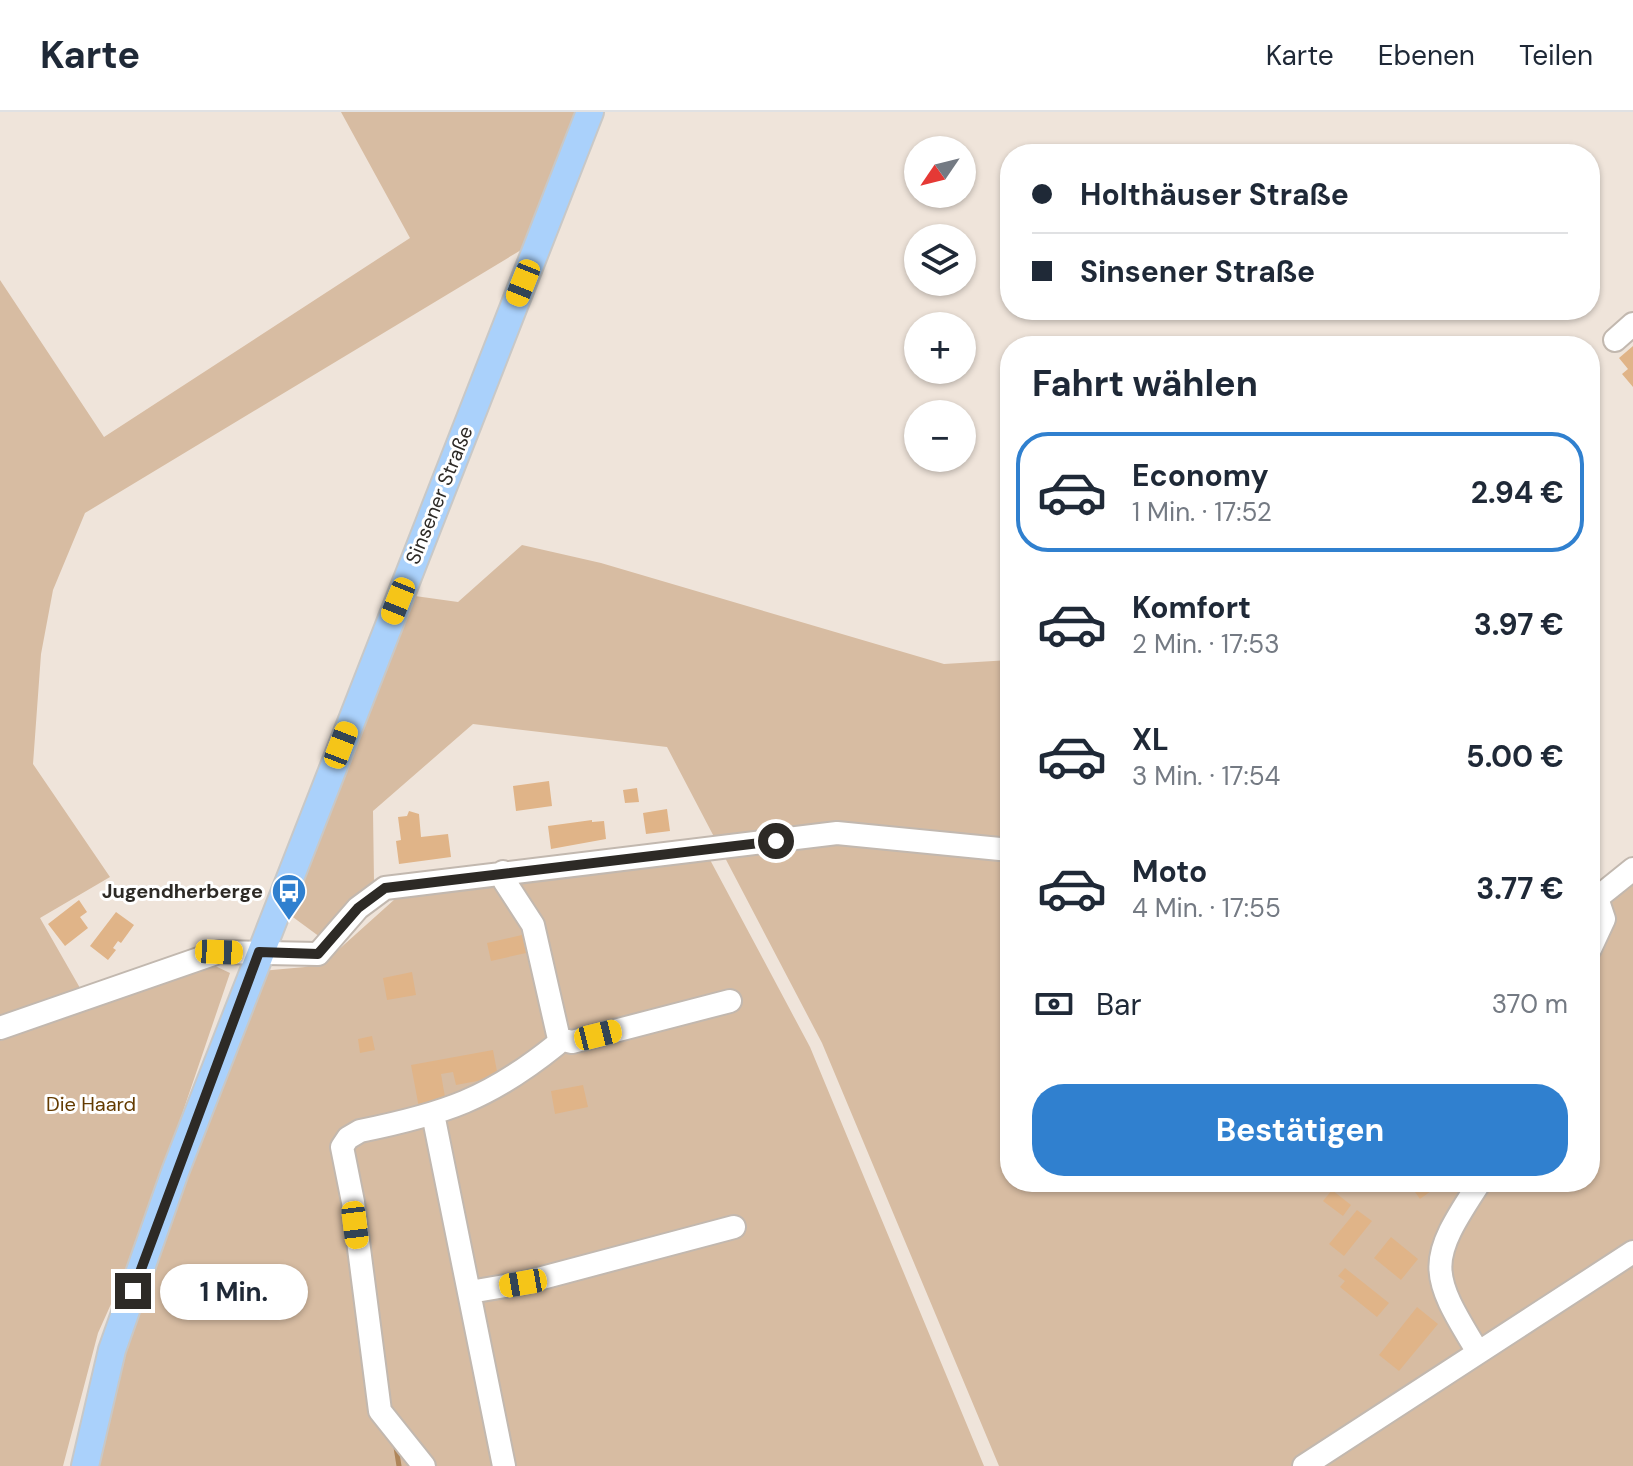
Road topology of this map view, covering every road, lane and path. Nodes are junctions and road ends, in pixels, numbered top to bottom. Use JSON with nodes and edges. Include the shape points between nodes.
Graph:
{"nodes":[{"id":1,"x":590,"y":112,"type":"edge"},
{"id":2,"x":1633,"y":324,"type":"edge"},
{"id":3,"x":1615,"y":340,"type":"dead end"},
{"id":4,"x":1000,"y":849,"type":"edge"},
{"id":5,"x":1633,"y":869,"type":"edge"},
{"id":6,"x":503,"y":872,"type":"junction"},
{"id":7,"x":1600,"y":894,"type":"edge"},
{"id":8,"x":259,"y":952,"type":"junction"},
{"id":9,"x":730,"y":1001,"type":"dead end"},
{"id":10,"x":0,"y":1028,"type":"edge"},
{"id":11,"x":559,"y":1039,"type":"junction"},
{"id":12,"x":433,"y":1114,"type":"junction"},
{"id":13,"x":1474,"y":1192,"type":"edge"},
{"id":14,"x":734,"y":1227,"type":"dead end"},
{"id":15,"x":1633,"y":1252,"type":"edge"},
{"id":16,"x":470,"y":1292,"type":"junction"},
{"id":17,"x":1478,"y":1352,"type":"junction"},
{"id":18,"x":85,"y":1466,"type":"edge"},
{"id":19,"x":424,"y":1466,"type":"edge"},
{"id":20,"x":504,"y":1466,"type":"edge"},
{"id":21,"x":1304,"y":1466,"type":"edge"}],
"edges":[{"from":1,"to":8,"type":"main road","name":"Sinsener Straße"},
{"from":2,"to":3,"type":"street"},
{"from":4,"to":6,"type":"street","via":[[837,833]]},
{"from":5,"to":7,"type":"street"},
{"from":6,"to":8,"type":"street","via":[[385,888],[358,908],[318,954]]},
{"from":6,"to":11,"type":"street","via":[[533,925]]},
{"from":8,"to":10,"type":"street","via":[[219,952]]},
{"from":8,"to":18,"type":"main road","name":"Sinsener Straße","via":[[112,1350]]},
{"from":9,"to":11,"type":"street","via":[[572,1042]]},
{"from":11,"to":12,"type":"street","via":[[506,1083]]},
{"from":12,"to":16,"type":"street"},
{"from":12,"to":19,"type":"street","via":[[360,1131],[342,1147],[380,1411]]},
{"from":13,"to":17,"type":"street","via":[[1439,1259],[1445,1294]]},
{"from":14,"to":16,"type":"street"},
{"from":15,"to":17,"type":"street"},
{"from":16,"to":20,"type":"street"},
{"from":17,"to":21,"type":"street"}]}
